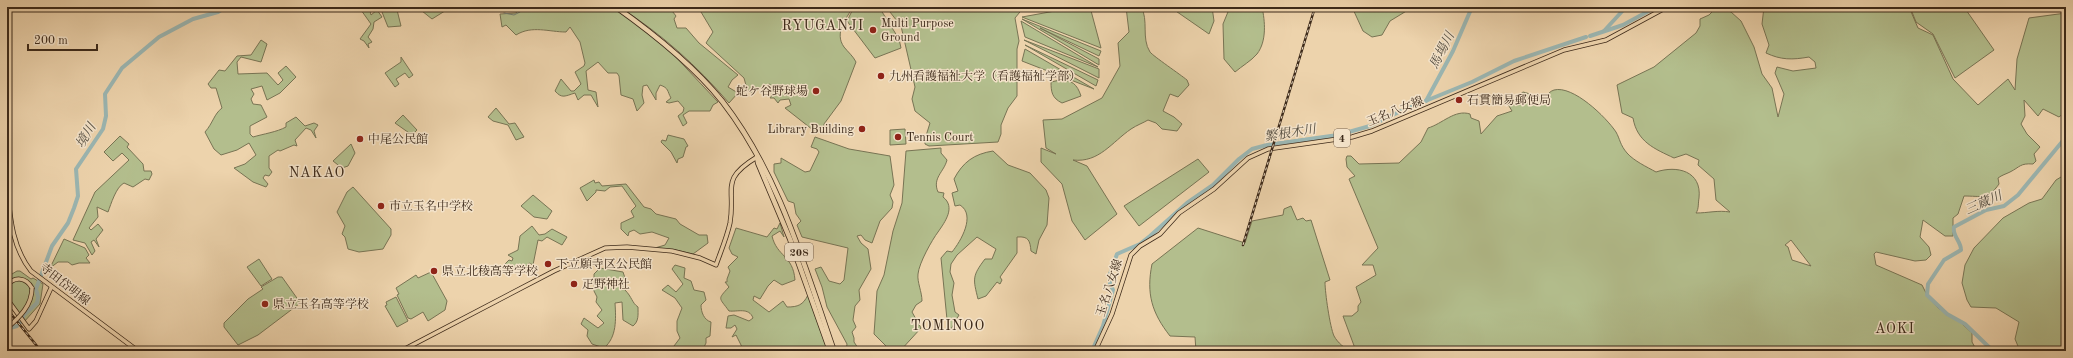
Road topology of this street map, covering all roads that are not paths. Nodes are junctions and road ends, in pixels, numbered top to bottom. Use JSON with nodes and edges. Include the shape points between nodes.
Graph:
{"nodes":[{"id":1,"x":616,"y":7,"type":"edge"},
{"id":2,"x":1667,"y":7,"type":"edge"},
{"id":3,"x":757,"y":157,"type":"junction"},
{"id":4,"x":7,"y":187,"type":"edge"},
{"id":5,"x":7,"y":286,"type":"edge"},
{"id":6,"x":51,"y":288,"type":"junction"},
{"id":7,"x":7,"y":299,"type":"edge"},
{"id":8,"x":7,"y":328,"type":"edge"},
{"id":9,"x":138,"y":351,"type":"edge"},
{"id":10,"x":401,"y":351,"type":"edge"},
{"id":11,"x":830,"y":351,"type":"edge"},
{"id":12,"x":834,"y":351,"type":"edge"},
{"id":13,"x":1095,"y":351,"type":"edge"}],
"edges":[{"from":1,"to":3,"type":"highway","number":"208","via":[[658,38],[721,100]]},
{"from":2,"to":13,"type":"main road","name":"玉名八女線","number":"4","via":[[1606,40],[1558,52],[1372,131],[1352,137],[1268,150],[1248,158],[1214,189],[1179,213],[1160,234],[1140,246],[1131,255],[1112,314]]},
{"from":3,"to":10,"type":"main road","via":[[739,168],[734,177],[730,196],[730,222],[716,265],[672,251],[605,248],[559,268]]},
{"from":3,"to":11,"type":"highway","number":"208","via":[[790,239]]},
{"from":3,"to":12,"type":"highway","number":"208","via":[[762,162],[794,238]]},
{"from":4,"to":6,"type":"main road","name":"寺田岱明線","via":[[12,230],[20,253],[31,271]]},
{"from":5,"to":8,"type":"main road","bridge":true,"via":[[21,278],[32,288],[32,296],[27,306]]},
{"from":6,"to":7,"type":"main road","via":[[35,323],[29,329]]},
{"from":6,"to":9,"type":"main road","name":"寺田岱明線"}]}
